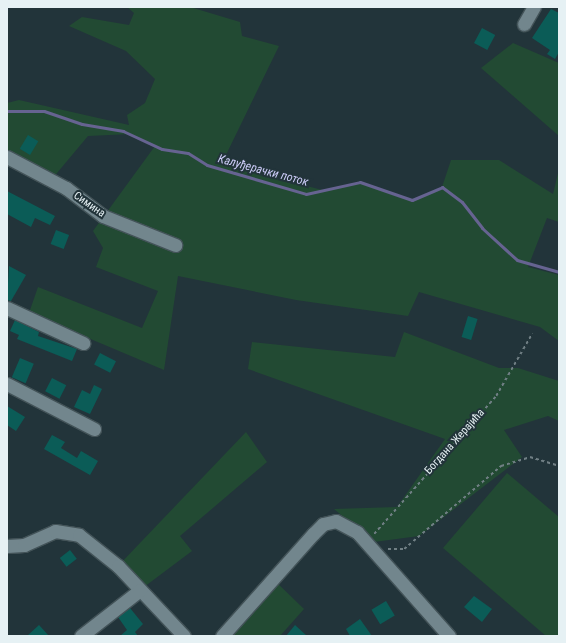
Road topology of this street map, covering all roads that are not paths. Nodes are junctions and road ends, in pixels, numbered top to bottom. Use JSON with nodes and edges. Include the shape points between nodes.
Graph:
{"nodes":[{"id":1,"x":534,"y":7,"type":"edge"},
{"id":2,"x":524,"y":24,"type":"dead end"},
{"id":3,"x":7,"y":157,"type":"edge"},
{"id":4,"x":175,"y":245,"type":"dead end"},
{"id":5,"x":7,"y":308,"type":"edge"},
{"id":6,"x":83,"y":342,"type":"dead end"},
{"id":7,"x":7,"y":384,"type":"edge"},
{"id":8,"x":94,"y":429,"type":"dead end"},
{"id":9,"x":7,"y":546,"type":"edge"},
{"id":10,"x":140,"y":590,"type":"junction"},
{"id":11,"x":445,"y":635,"type":"edge"},
{"id":12,"x":81,"y":636,"type":"edge"},
{"id":13,"x":184,"y":636,"type":"edge"},
{"id":14,"x":222,"y":636,"type":"edge"}],
"edges":[{"from":1,"to":2,"type":"street"},
{"from":3,"to":4,"type":"street","name":"Симина","via":[[66,188],[103,216]]},
{"from":5,"to":6,"type":"street"},
{"from":7,"to":8,"type":"street"},
{"from":9,"to":10,"type":"street","via":[[24,545],[55,531],[67,531],[100,549]]},
{"from":10,"to":12,"type":"street"},
{"from":10,"to":13,"type":"street"},
{"from":11,"to":14,"type":"street","via":[[369,546],[344,523],[323,524],[271,577]]}]}
